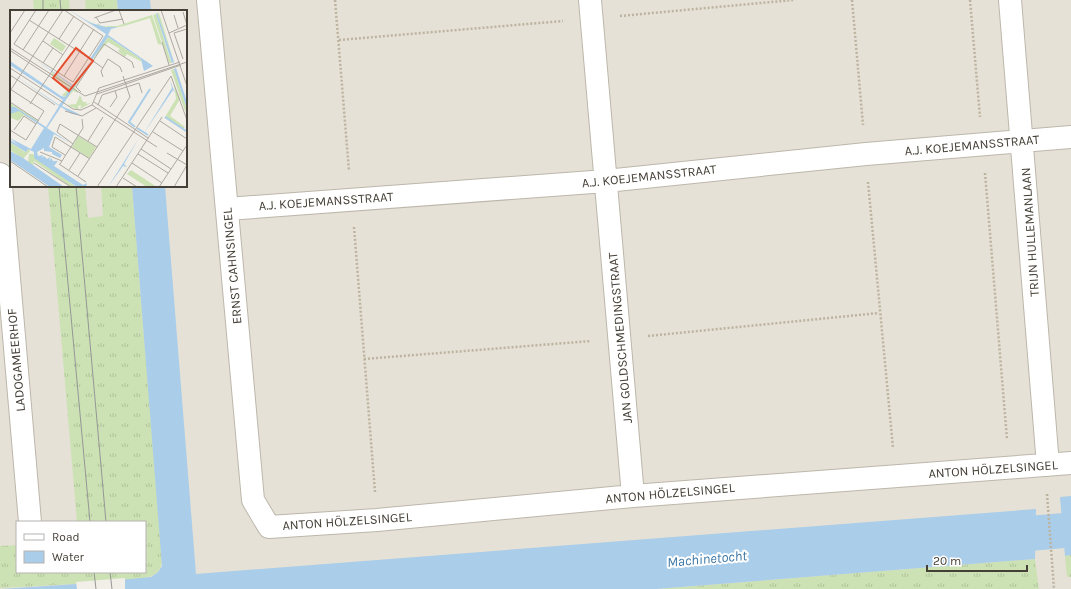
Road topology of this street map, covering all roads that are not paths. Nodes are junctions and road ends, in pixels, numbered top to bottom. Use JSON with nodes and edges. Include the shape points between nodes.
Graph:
{"nodes":[{"id":1,"x":208,"y":0,"type":"edge"},
{"id":2,"x":590,"y":0,"type":"edge"},
{"id":3,"x":1010,"y":0,"type":"edge"},
{"id":4,"x":1071,"y":137,"type":"edge"},
{"id":5,"x":1023,"y":140,"type":"junction"},
{"id":6,"x":0,"y":174,"type":"edge"},
{"id":7,"x":606,"y":181,"type":"junction"},
{"id":8,"x":227,"y":209,"type":"junction"},
{"id":9,"x":1071,"y":463,"type":"edge"},
{"id":10,"x":1048,"y":465,"type":"junction"},
{"id":11,"x":634,"y":496,"type":"junction"},
{"id":12,"x":30,"y":521,"type":"edge"},
{"id":13,"x":269,"y":527,"type":"joint"}],
"edges":[{"from":1,"to":8,"type":"street","name":"ERNST CAHNSINGEL"},
{"from":2,"to":7,"type":"street","name":"JAN GOLDSCHMEDINGSTRAAT"},
{"from":3,"to":5,"type":"street","name":"TRIJN HULLEMANLAAN"},
{"from":4,"to":5,"type":"street","name":"A.J. KOEJEMANSSTRAAT"},
{"from":5,"to":7,"type":"street","name":"A.J. KOEJEMANSSTRAAT"},
{"from":5,"to":10,"type":"street","name":"TRIJN HULLEMANLAAN"},
{"from":6,"to":12,"type":"street","name":"LADOGAMEERHOF"},
{"from":7,"to":8,"type":"street","name":"A.J. KOEJEMANSSTRAAT"},
{"from":7,"to":11,"type":"street","name":"JAN GOLDSCHMEDINGSTRAAT"},
{"from":8,"to":13,"type":"street","name":"ERNST CAHNSINGEL","via":[[253,500]]},
{"from":9,"to":10,"type":"street","name":"ANTON HÖLZELSINGEL"},
{"from":10,"to":11,"type":"street","name":"ANTON HÖLZELSINGEL"},
{"from":11,"to":13,"type":"street","name":"ANTON HÖLZELSINGEL","via":[[377,520]]}]}
